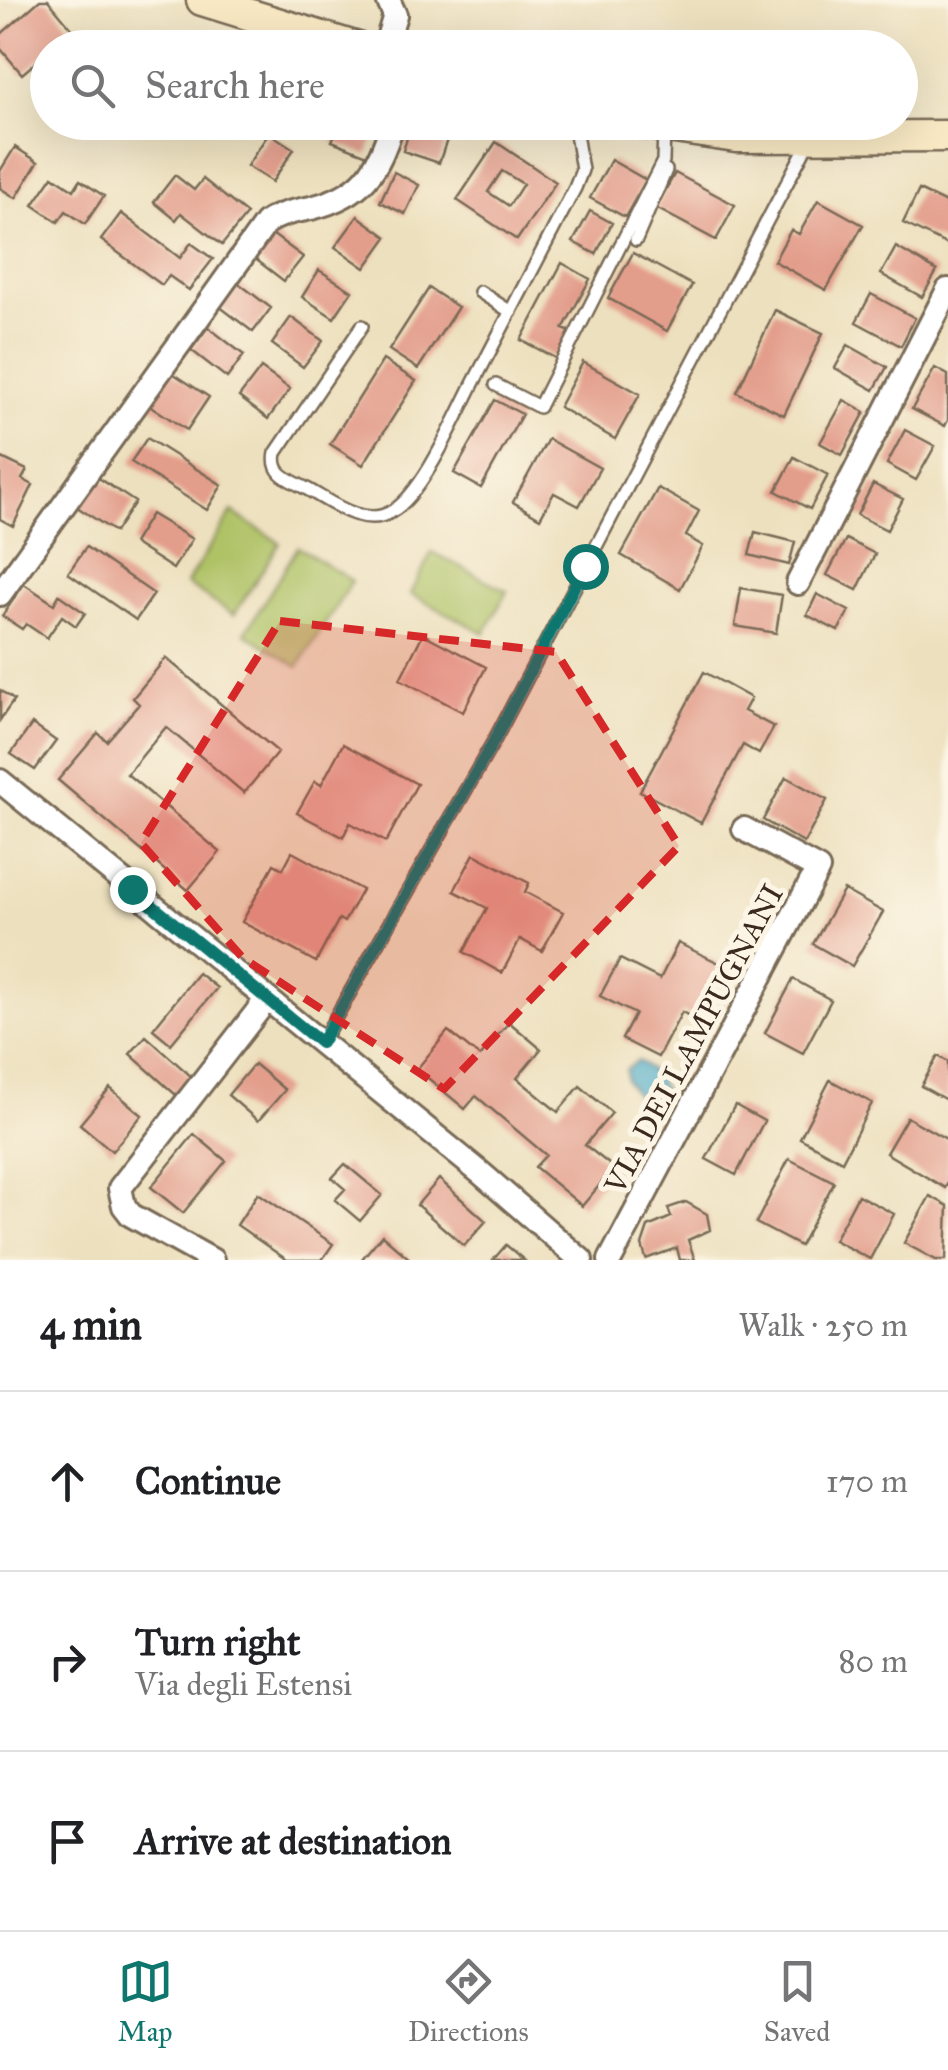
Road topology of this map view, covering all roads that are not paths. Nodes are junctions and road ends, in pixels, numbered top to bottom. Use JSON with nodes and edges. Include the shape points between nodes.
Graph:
{"nodes":[{"id":1,"x":202,"y":0,"type":"edge"},
{"id":2,"x":388,"y":0,"type":"edge"},
{"id":3,"x":300,"y":30,"type":"edge"},
{"id":4,"x":390,"y":30,"type":"edge"},
{"id":5,"x":918,"y":136,"type":"edge"},
{"id":6,"x":948,"y":136,"type":"edge"},
{"id":7,"x":387,"y":140,"type":"edge"},
{"id":8,"x":577,"y":140,"type":"edge"},
{"id":9,"x":667,"y":140,"type":"edge"},
{"id":10,"x":810,"y":140,"type":"edge"},
{"id":11,"x":663,"y":161,"type":"junction"},
{"id":12,"x":636,"y":240,"type":"dead end"},
{"id":13,"x":948,"y":290,"type":"edge"},
{"id":14,"x":480,"y":292,"type":"dead end"},
{"id":15,"x":511,"y":312,"type":"junction"},
{"id":16,"x":362,"y":326,"type":"dead end"},
{"id":17,"x":496,"y":385,"type":"dead end"},
{"id":18,"x":798,"y":583,"type":"dead end"},
{"id":19,"x":0,"y":594,"type":"edge"},
{"id":20,"x":0,"y":782,"type":"edge"},
{"id":21,"x":744,"y":830,"type":"dead end"},
{"id":22,"x":267,"y":999,"type":"junction"},
{"id":23,"x":321,"y":1043,"type":"junction"},
{"id":24,"x":212,"y":1260,"type":"edge"},
{"id":25,"x":581,"y":1260,"type":"edge"},
{"id":26,"x":610,"y":1260,"type":"edge"}],
"edges":[{"from":1,"to":3,"type":"main road"},
{"from":2,"to":4,"type":"street","via":[[394,15]]},
{"from":5,"to":6,"type":"main road"},
{"from":7,"to":19,"type":"street","via":[[378,164],[350,193],[266,223]]},
{"from":8,"to":15,"type":"lane","via":[[580,178]]},
{"from":9,"to":11,"type":"lane"},
{"from":10,"to":23,"type":"lane","via":[[495,739]]},
{"from":11,"to":12,"type":"lane","via":[[666,170]]},
{"from":11,"to":17,"type":"lane","via":[[539,407]]},
{"from":13,"to":18,"type":"street"},
{"from":14,"to":15,"type":"lane"},
{"from":15,"to":16,"type":"lane","via":[[412,494],[374,518],[353,514],[281,474],[274,461]]},
{"from":20,"to":22,"type":"street"},
{"from":21,"to":26,"type":"street","name":"VIA DEI LAMPUGNANI","via":[[818,869]]},
{"from":22,"to":23,"type":"street"},
{"from":22,"to":24,"type":"street","via":[[120,1188],[127,1212]]},
{"from":23,"to":25,"type":"street"}]}
